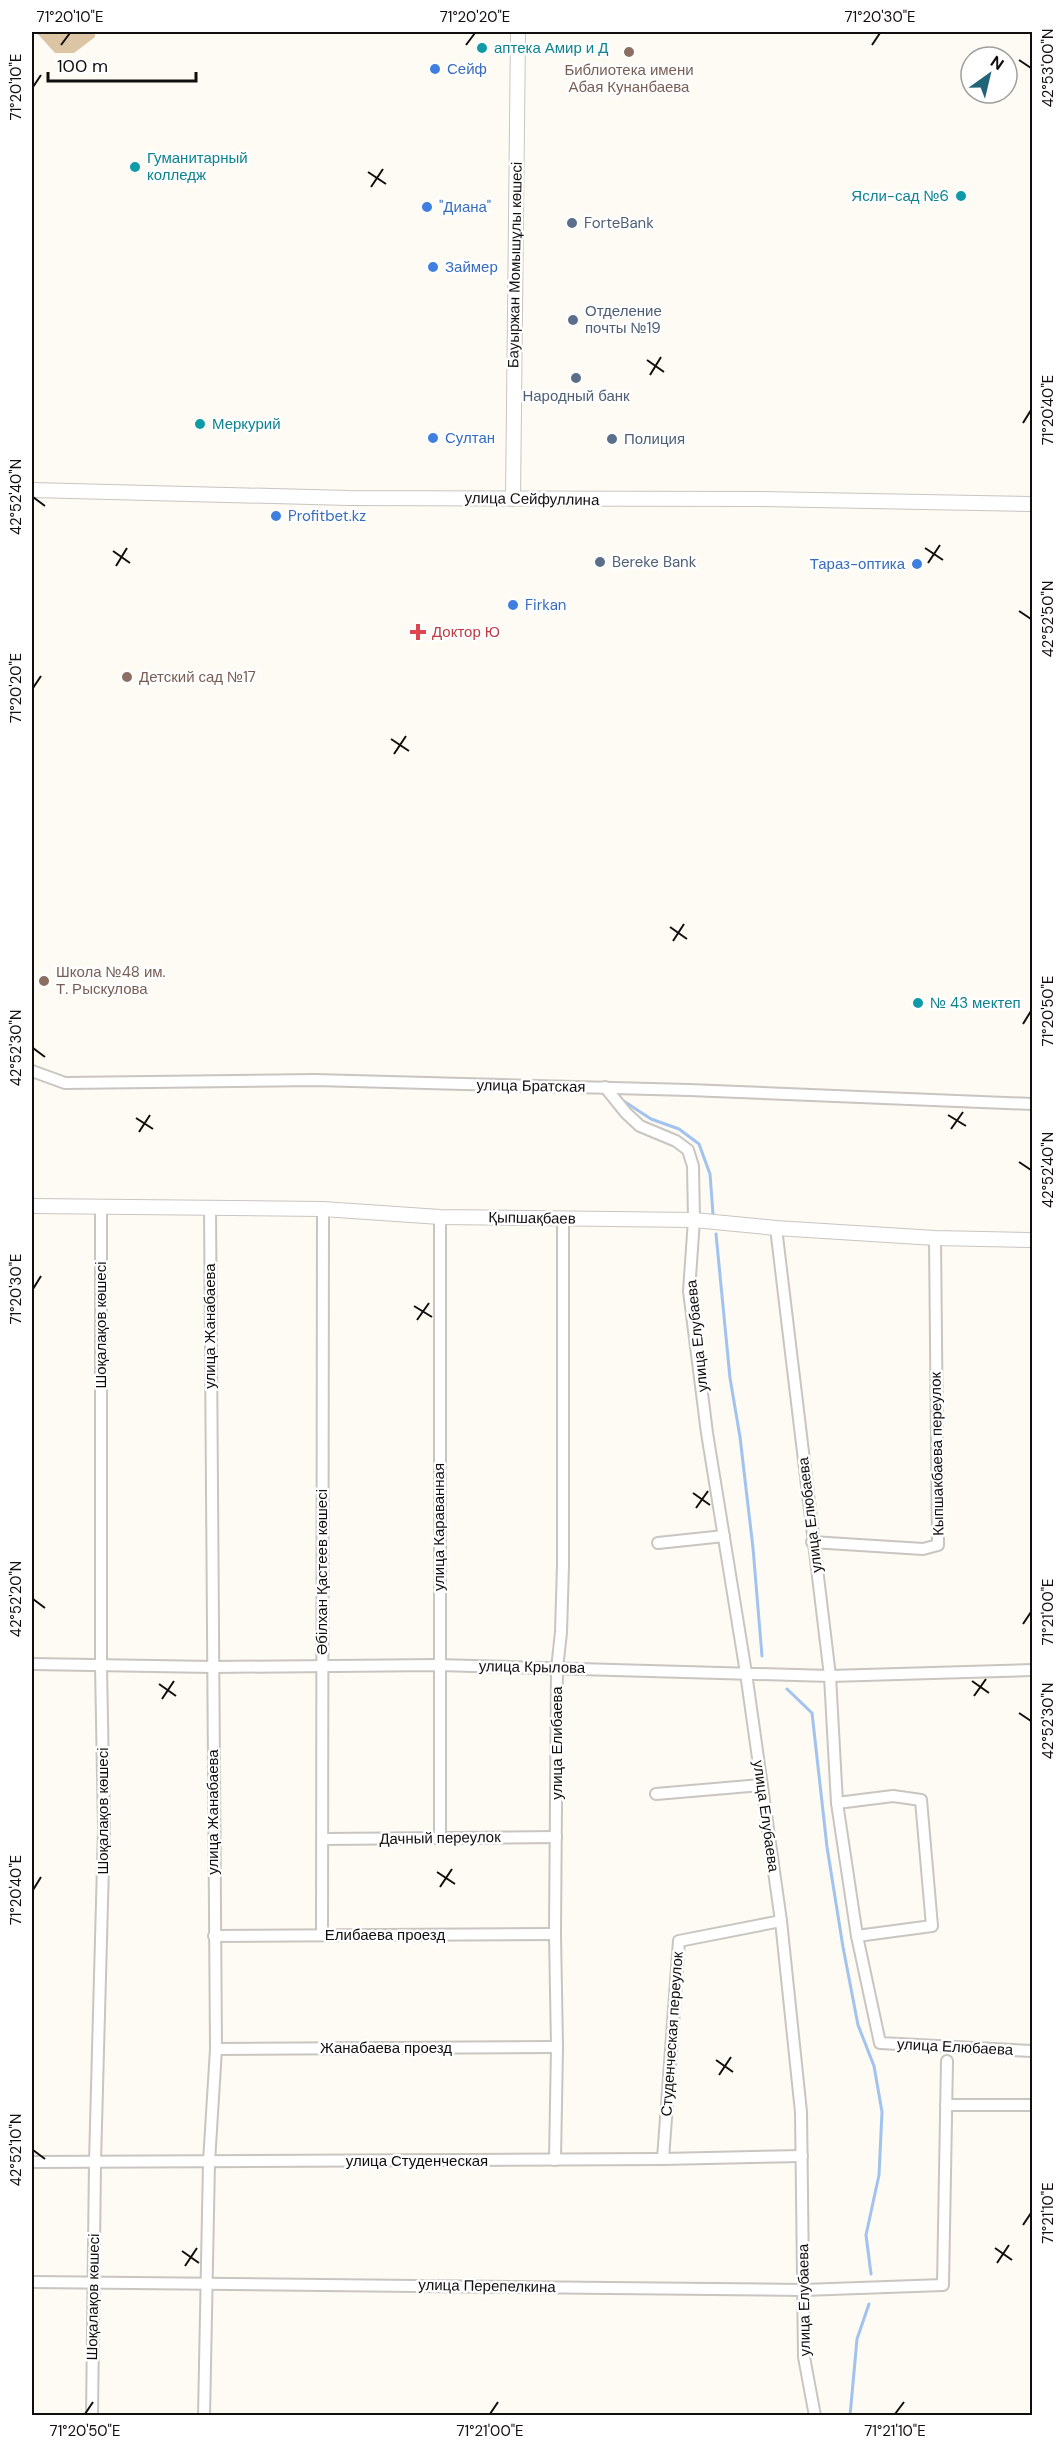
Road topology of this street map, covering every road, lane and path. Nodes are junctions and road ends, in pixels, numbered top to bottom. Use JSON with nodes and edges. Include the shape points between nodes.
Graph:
{"nodes":[{"id":1,"x":518,"y":32,"type":"edge"},
{"id":2,"x":32,"y":490,"type":"edge"},
{"id":3,"x":513,"y":499,"type":"junction"},
{"id":4,"x":1032,"y":504,"type":"edge"},
{"id":5,"x":32,"y":1071,"type":"edge"},
{"id":6,"x":605,"y":1088,"type":"junction"},
{"id":7,"x":1032,"y":1104,"type":"edge"},
{"id":8,"x":32,"y":1206,"type":"edge"},
{"id":9,"x":101,"y":1206,"type":"junction"},
{"id":10,"x":210,"y":1209,"type":"junction"},
{"id":11,"x":323,"y":1209,"type":"junction"},
{"id":12,"x":440,"y":1217,"type":"junction"},
{"id":13,"x":563,"y":1218,"type":"junction"},
{"id":14,"x":694,"y":1220,"type":"junction"},
{"id":15,"x":776,"y":1228,"type":"junction"},
{"id":16,"x":935,"y":1238,"type":"junction"},
{"id":17,"x":1032,"y":1240,"type":"edge"},
{"id":18,"x":724,"y":1536,"type":"junction"},
{"id":19,"x":812,"y":1542,"type":"junction"},
{"id":20,"x":658,"y":1543,"type":"dead end"},
{"id":21,"x":32,"y":1664,"type":"edge"},
{"id":22,"x":322,"y":1665,"type":"junction"},
{"id":23,"x":438,"y":1665,"type":"junction"},
{"id":24,"x":101,"y":1666,"type":"junction"},
{"id":25,"x":213,"y":1667,"type":"junction"},
{"id":26,"x":557,"y":1669,"type":"junction"},
{"id":27,"x":1032,"y":1670,"type":"edge"},
{"id":28,"x":746,"y":1673,"type":"junction"},
{"id":29,"x":830,"y":1676,"type":"junction"},
{"id":30,"x":761,"y":1785,"type":"junction"},
{"id":31,"x":656,"y":1794,"type":"dead end"},
{"id":32,"x":837,"y":1803,"type":"junction"},
{"id":33,"x":440,"y":1837,"type":"junction"},
{"id":34,"x":556,"y":1837,"type":"junction"},
{"id":35,"x":323,"y":1839,"type":"junction"},
{"id":36,"x":781,"y":1921,"type":"junction"},
{"id":37,"x":555,"y":1934,"type":"junction"},
{"id":38,"x":322,"y":1935,"type":"junction"},
{"id":39,"x":214,"y":1936,"type":"junction"},
{"id":40,"x":857,"y":1936,"type":"junction"},
{"id":41,"x":557,"y":2047,"type":"junction"},
{"id":42,"x":216,"y":2049,"type":"junction"},
{"id":43,"x":1032,"y":2052,"type":"edge"},
{"id":44,"x":947,"y":2061,"type":"dead end"},
{"id":45,"x":1032,"y":2104,"type":"edge"},
{"id":46,"x":946,"y":2105,"type":"junction"},
{"id":47,"x":802,"y":2156,"type":"junction"},
{"id":48,"x":663,"y":2159,"type":"junction"},
{"id":49,"x":555,"y":2160,"type":"junction"},
{"id":50,"x":32,"y":2162,"type":"edge"},
{"id":51,"x":96,"y":2162,"type":"junction"},
{"id":52,"x":209,"y":2162,"type":"junction"},
{"id":53,"x":32,"y":2282,"type":"edge"},
{"id":54,"x":93,"y":2283,"type":"junction"},
{"id":55,"x":207,"y":2283,"type":"junction"},
{"id":56,"x":803,"y":2290,"type":"junction"},
{"id":57,"x":92,"y":2415,"type":"edge"},
{"id":58,"x":204,"y":2415,"type":"edge"},
{"id":59,"x":814,"y":2415,"type":"edge"}],
"edges":[{"from":1,"to":3,"type":"street","name":"Бауыржан Момышұлы көшесі"},
{"from":2,"to":3,"type":"street","name":"улица Сейфуллина"},
{"from":3,"to":4,"type":"street","name":"улица Сейфуллина"},
{"from":5,"to":6,"type":"street","name":"улица Братская","via":[[65,1083],[315,1080]]},
{"from":6,"to":7,"type":"street","name":"улица Братская"},
{"from":6,"to":14,"type":"street","name":"улица Елубаева","via":[[640,1125],[688,1150],[693,1166]]},
{"from":8,"to":9,"type":"street","name":"Қыпшақбаев"},
{"from":9,"to":10,"type":"street","name":"Қыпшақбаев"},
{"from":9,"to":24,"type":"street","name":"Шоқалақов көшесі"},
{"from":10,"to":11,"type":"street","name":"Қыпшақбаев"},
{"from":10,"to":25,"type":"street","name":"улица Жанабаева"},
{"from":11,"to":12,"type":"street","name":"Қыпшақбаев"},
{"from":11,"to":22,"type":"street","name":"Әбілхан Қастеев көшесі"},
{"from":12,"to":13,"type":"street","name":"Қыпшақбаев"},
{"from":12,"to":23,"type":"street","name":"улица Караванная"},
{"from":13,"to":14,"type":"street","name":"Қыпшақбаев"},
{"from":13,"to":26,"type":"street","name":"улица Елибаева","via":[[563,1565]]},
{"from":14,"to":15,"type":"street","name":"Қыпшақбаев"},
{"from":14,"to":18,"type":"street","name":"улица Елубаева","via":[[689,1291]]},
{"from":15,"to":16,"type":"street","name":"Қыпшақбаев"},
{"from":15,"to":19,"type":"street","name":"улица Елюбаева"},
{"from":16,"to":17,"type":"street","name":"Қыпшақбаев"},
{"from":16,"to":19,"type":"street","name":"Кыпшакбаева переулок","via":[[938,1545],[923,1548]]},
{"from":18,"to":20,"type":"street"},
{"from":18,"to":28,"type":"street","name":"улица Елубаева"},
{"from":19,"to":29,"type":"street","name":"улица Елюбаева"},
{"from":21,"to":24,"type":"street","name":"улица Крылова"},
{"from":22,"to":23,"type":"street","name":"улица Крылова"},
{"from":22,"to":25,"type":"street","name":"улица Крылова"},
{"from":22,"to":35,"type":"street","name":"Әбілхан Қастеев көшесі"},
{"from":23,"to":26,"type":"street","name":"улица Крылова"},
{"from":23,"to":33,"type":"street","name":"улица Караванная"},
{"from":24,"to":25,"type":"street","name":"улица Крылова"},
{"from":24,"to":51,"type":"street","name":"Шоқалақов көшесі","via":[[104,1828]]},
{"from":25,"to":39,"type":"street","name":"улица Жанабаева"},
{"from":26,"to":28,"type":"street","name":"улица Крылова"},
{"from":26,"to":34,"type":"street","name":"улица Елибаева"},
{"from":27,"to":29,"type":"street","name":"улица Крылова"},
{"from":28,"to":29,"type":"street","name":"улица Крылова"},
{"from":28,"to":30,"type":"street","name":"улица Елубаева"},
{"from":29,"to":32,"type":"street","name":"улица Елюбаева"},
{"from":30,"to":31,"type":"street"},
{"from":30,"to":36,"type":"street","name":"улица Елубаева"},
{"from":32,"to":40,"type":"street","name":"улица Елюбаева"},
{"from":32,"to":40,"type":"street","via":[[894,1796],[921,1800],[932,1926]]},
{"from":33,"to":34,"type":"street","name":"Дачный переулок"},
{"from":33,"to":35,"type":"street","name":"Дачный переулок"},
{"from":34,"to":37,"type":"street","name":"улица Елибаева"},
{"from":35,"to":38,"type":"street","name":"Әбілхан Қастеев көшесі"},
{"from":36,"to":47,"type":"street","name":"улица Елубаева"},
{"from":36,"to":48,"type":"street","name":"Студенческая переулок","via":[[679,1941]]},
{"from":37,"to":38,"type":"street","name":"Елибаева проезд"},
{"from":37,"to":41,"type":"street","name":"улица Елибаева"},
{"from":38,"to":39,"type":"street","name":"Елибаева проезд"},
{"from":39,"to":42,"type":"street","name":"улица Жанабаева"},
{"from":40,"to":43,"type":"street","name":"улица Елюбаева","via":[[880,2043]]},
{"from":41,"to":42,"type":"street","name":"Жанабаева проезд"},
{"from":41,"to":49,"type":"street","name":"улица Елибаева"},
{"from":42,"to":52,"type":"street","name":"улица Жанабаева"},
{"from":44,"to":46,"type":"street"},
{"from":45,"to":46,"type":"street"},
{"from":46,"to":56,"type":"street","name":"улица Перепелкина","via":[[943,2285]]},
{"from":47,"to":48,"type":"street","name":"улица Студенческая"},
{"from":47,"to":56,"type":"street","name":"улица Елубаева"},
{"from":48,"to":49,"type":"street","name":"улица Студенческая"},
{"from":49,"to":52,"type":"street","name":"улица Студенческая"},
{"from":50,"to":51,"type":"street","name":"улица Студенческая"},
{"from":51,"to":52,"type":"street","name":"улица Студенческая"},
{"from":51,"to":54,"type":"street","name":"Шоқалақов көшесі"},
{"from":52,"to":55,"type":"street","name":"улица Жанабаева"},
{"from":53,"to":54,"type":"street","name":"улица Перепелкина"},
{"from":54,"to":55,"type":"street","name":"улица Перепелкина"},
{"from":54,"to":57,"type":"street","name":"Шоқалақов көшесі"},
{"from":55,"to":56,"type":"street","name":"улица Перепелкина"},
{"from":55,"to":58,"type":"street","name":"улица Жанабаева"},
{"from":56,"to":59,"type":"street","name":"улица Елубаева","via":[[804,2357]]}]}
